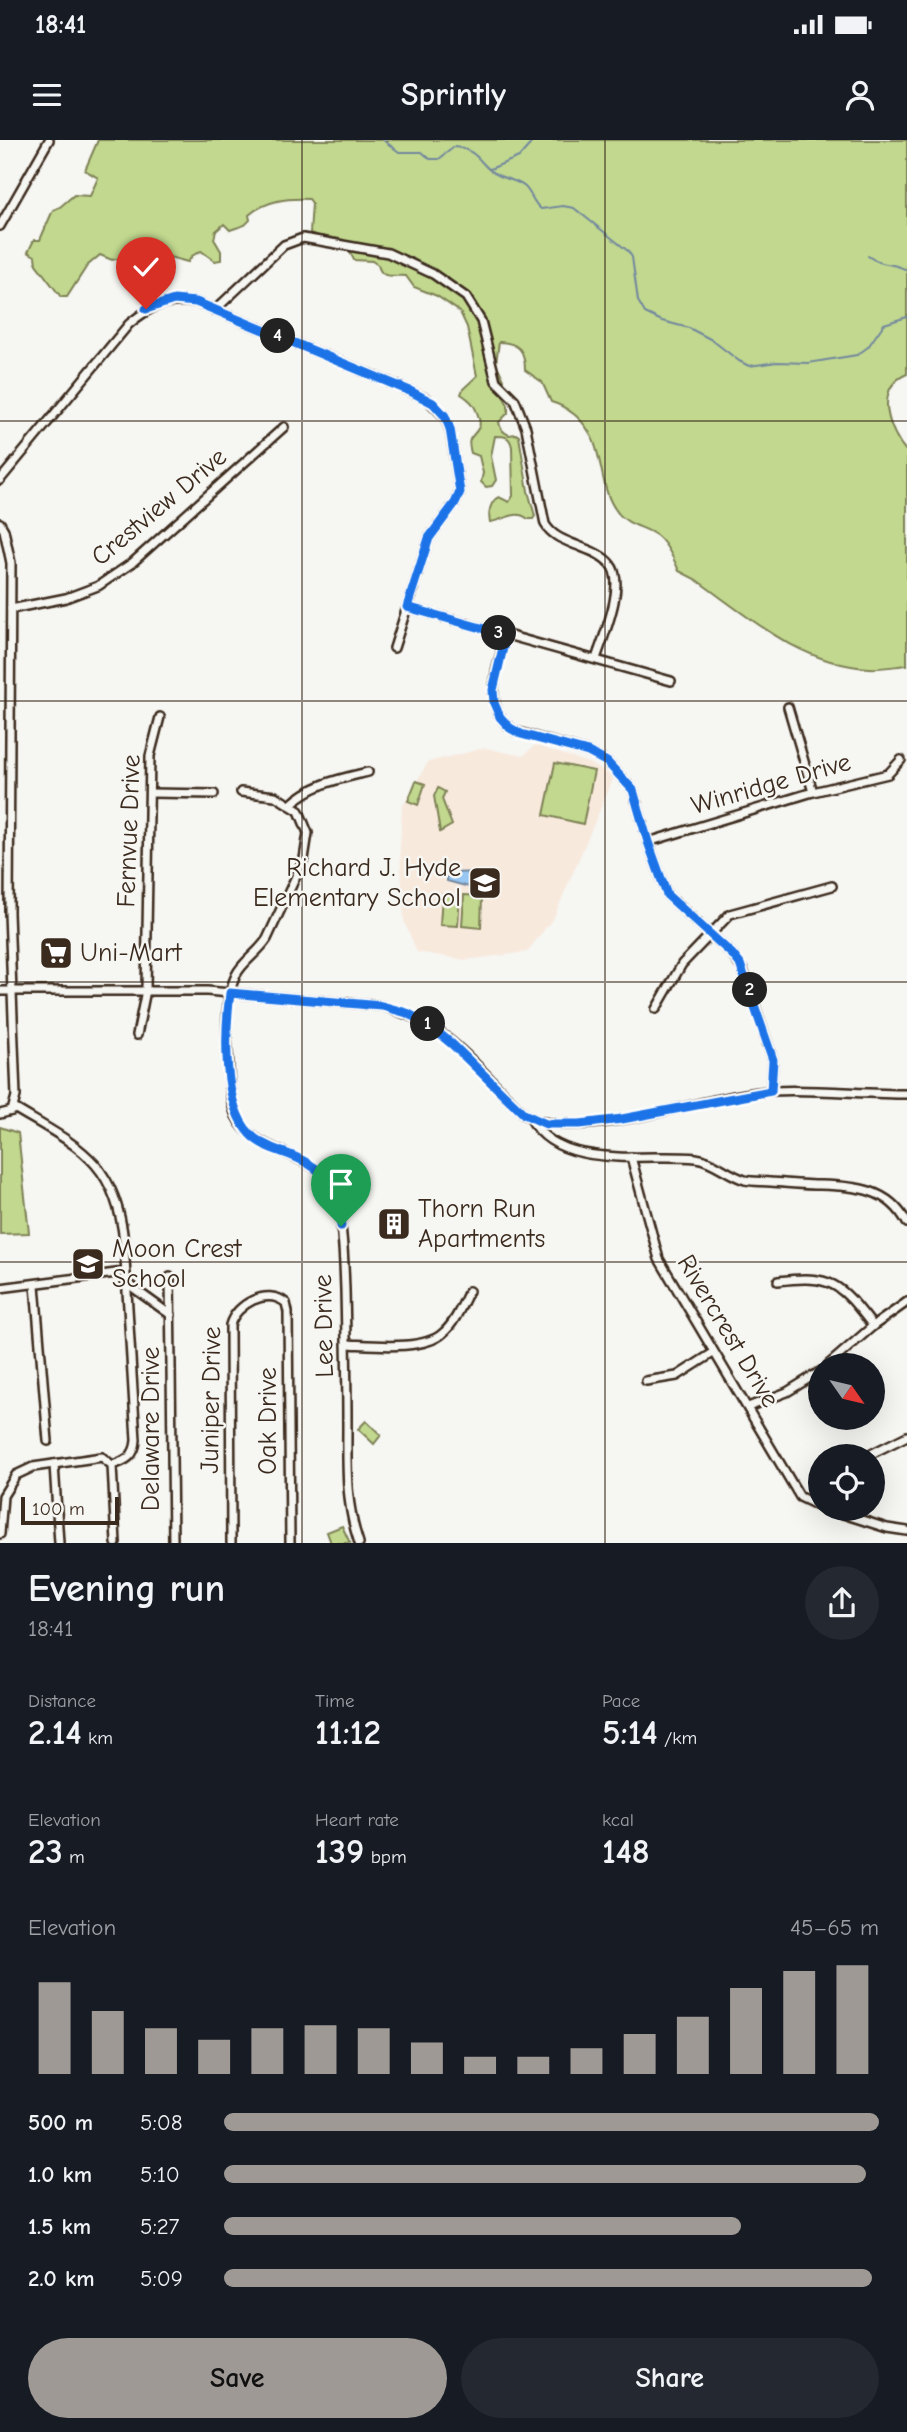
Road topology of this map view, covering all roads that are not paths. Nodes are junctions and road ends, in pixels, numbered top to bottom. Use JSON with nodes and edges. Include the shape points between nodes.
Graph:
{"nodes":[{"id":1,"x":49,"y":140,"type":"edge"},
{"id":2,"x":0,"y":226,"type":"edge"},
{"id":3,"x":215,"y":310,"type":"junction"},
{"id":4,"x":284,"y":427,"type":"dead end"},
{"id":5,"x":0,"y":480,"type":"edge"},
{"id":6,"x":1,"y":528,"type":"edge"},
{"id":7,"x":407,"y":607,"type":"junction"},
{"id":8,"x":10,"y":608,"type":"junction"},
{"id":9,"x":506,"y":635,"type":"junction"},
{"id":10,"x":394,"y":648,"type":"dead end"},
{"id":11,"x":596,"y":659,"type":"junction"},
{"id":12,"x":671,"y":681,"type":"dead end"},
{"id":13,"x":788,"y":707,"type":"dead end"},
{"id":14,"x":160,"y":717,"type":"dead end"},
{"id":15,"x":901,"y":760,"type":"dead end"},
{"id":16,"x":368,"y":772,"type":"dead end"},
{"id":17,"x":241,"y":792,"type":"dead end"},
{"id":18,"x":813,"y":792,"type":"junction"},
{"id":19,"x":149,"y":793,"type":"junction"},
{"id":20,"x":214,"y":793,"type":"dead end"},
{"id":21,"x":290,"y":805,"type":"junction"},
{"id":22,"x":0,"y":819,"type":"edge"},
{"id":23,"x":9,"y":819,"type":"junction"},
{"id":24,"x":648,"y":842,"type":"junction"},
{"id":25,"x":832,"y":886,"type":"dead end"},
{"id":26,"x":708,"y":934,"type":"junction"},
{"id":27,"x":146,"y":990,"type":"junction"},
{"id":28,"x":0,"y":991,"type":"edge"},
{"id":29,"x":11,"y":992,"type":"junction"},
{"id":30,"x":230,"y":993,"type":"junction"},
{"id":31,"x":656,"y":1009,"type":"dead end"},
{"id":32,"x":137,"y":1035,"type":"dead end"},
{"id":33,"x":771,"y":1091,"type":"junction"},
{"id":34,"x":907,"y":1094,"type":"edge"},
{"id":35,"x":14,"y":1108,"type":"junction"},
{"id":36,"x":0,"y":1114,"type":"edge"},
{"id":37,"x":531,"y":1118,"type":"junction"},
{"id":38,"x":556,"y":1125,"type":"junction"},
{"id":39,"x":553,"y":1142,"type":"junction"},
{"id":40,"x":631,"y":1157,"type":"junction"},
{"id":41,"x":907,"y":1223,"type":"edge"},
{"id":42,"x":124,"y":1272,"type":"junction"},
{"id":43,"x":170,"y":1277,"type":"dead end"},
{"id":44,"x":778,"y":1281,"type":"dead end"},
{"id":45,"x":125,"y":1282,"type":"junction"},
{"id":46,"x":35,"y":1285,"type":"junction"},
{"id":47,"x":0,"y":1288,"type":"edge"},
{"id":48,"x":469,"y":1291,"type":"dead end"},
{"id":49,"x":284,"y":1301,"type":"joint"},
{"id":50,"x":907,"y":1302,"type":"edge"},
{"id":51,"x":171,"y":1315,"type":"junction"},
{"id":52,"x":873,"y":1325,"type":"junction"},
{"id":53,"x":347,"y":1344,"type":"junction"},
{"id":54,"x":713,"y":1353,"type":"junction"},
{"id":55,"x":842,"y":1353,"type":"edge"},
{"id":56,"x":808,"y":1379,"type":"edge"},
{"id":57,"x":646,"y":1381,"type":"dead end"},
{"id":58,"x":748,"y":1407,"type":"junction"},
{"id":59,"x":907,"y":1436,"type":"edge"},
{"id":60,"x":48,"y":1441,"type":"dead end"},
{"id":61,"x":885,"y":1447,"type":"edge"},
{"id":62,"x":54,"y":1464,"type":"junction"},
{"id":63,"x":112,"y":1465,"type":"junction"},
{"id":64,"x":808,"y":1501,"type":"edge"},
{"id":65,"x":870,"y":1521,"type":"edge"},
{"id":66,"x":907,"y":1531,"type":"edge"},
{"id":67,"x":0,"y":1534,"type":"edge"},
{"id":68,"x":59,"y":1543,"type":"edge"},
{"id":69,"x":116,"y":1543,"type":"edge"},
{"id":70,"x":173,"y":1543,"type":"edge"},
{"id":71,"x":231,"y":1543,"type":"edge"},
{"id":72,"x":290,"y":1543,"type":"edge"},
{"id":73,"x":359,"y":1543,"type":"edge"}],
"edges":[{"from":1,"to":2,"type":"street"},
{"from":3,"to":5,"type":"street","via":[[174,300],[146,309]]},
{"from":3,"to":7,"type":"street","via":[[410,391],[442,411],[450,429],[459,495],[429,538]]},
{"from":3,"to":11,"type":"street","via":[[284,245],[303,238],[387,253],[433,274],[466,297],[481,321],[496,382],[515,400],[526,428],[545,524],[559,538],[605,559],[616,575]]},
{"from":4,"to":8,"type":"street","name":"Crestview Drive","via":[[132,563],[98,586],[66,598]]},
{"from":6,"to":8,"type":"street","via":[[12,563]]},
{"from":7,"to":9,"type":"street"},
{"from":7,"to":10,"type":"street"},
{"from":8,"to":23,"type":"street"},
{"from":9,"to":11,"type":"street"},
{"from":9,"to":24,"type":"street","via":[[493,690],[500,717],[521,734],[588,752],[607,762],[633,790]]},
{"from":11,"to":12,"type":"street"},
{"from":13,"to":18,"type":"street"},
{"from":14,"to":19,"type":"street","name":"Fernvue Drive","via":[[150,756]]},
{"from":15,"to":18,"type":"street","name":"Winridge Drive","via":[[888,774]]},
{"from":16,"to":21,"type":"street","via":[[321,784]]},
{"from":17,"to":21,"type":"street","via":[[275,796]]},
{"from":18,"to":24,"type":"street","name":"Winridge Drive"},
{"from":19,"to":20,"type":"street"},
{"from":19,"to":27,"type":"street","name":"Fernvue Drive"},
{"from":21,"to":30,"type":"street","via":[[299,811],[308,833],[304,859],[267,939],[237,972]]},
{"from":22,"to":23,"type":"street"},
{"from":23,"to":29,"type":"street"},
{"from":24,"to":26,"type":"street","via":[[667,895]]},
{"from":25,"to":26,"type":"street","via":[[730,914]]},
{"from":26,"to":31,"type":"street","via":[[682,964]]},
{"from":26,"to":33,"type":"street","via":[[743,970],[773,1060]]},
{"from":27,"to":29,"type":"street"},
{"from":27,"to":30,"type":"street"},
{"from":27,"to":32,"type":"street","name":"Fernvue Drive"},
{"from":28,"to":29,"type":"street"},
{"from":29,"to":35,"type":"street"},
{"from":30,"to":37,"type":"street","via":[[382,1006],[407,1013],[453,1045]]},
{"from":30,"to":53,"type":"street","name":"Lee Drive","via":[[226,1023],[231,1098],[237,1116],[251,1136],[269,1148],[314,1166],[337,1198]]},
{"from":33,"to":34,"type":"street"},
{"from":33,"to":38,"type":"street","via":[[622,1119]]},
{"from":35,"to":36,"type":"street"},
{"from":35,"to":42,"type":"street","via":[[98,1165],[120,1213]]},
{"from":37,"to":38,"type":"street"},
{"from":37,"to":39,"type":"street"},
{"from":38,"to":39,"type":"street"},
{"from":39,"to":40,"type":"street","via":[[576,1152]]},
{"from":40,"to":41,"type":"street","via":[[699,1158],[746,1181],[871,1190],[883,1196]]},
{"from":40,"to":54,"type":"street","name":"Rivercrest Drive","via":[[659,1259]]},
{"from":42,"to":45,"type":"street"},
{"from":42,"to":46,"type":"street"},
{"from":43,"to":51,"type":"street","name":"Delaware Drive"},
{"from":44,"to":52,"type":"street","via":[[808,1278],[834,1283]]},
{"from":45,"to":51,"type":"street","name":"Delaware Drive"},
{"from":45,"to":63,"type":"street","via":[[135,1445],[128,1458]]},
{"from":46,"to":47,"type":"street"},
{"from":46,"to":60,"type":"street"},
{"from":48,"to":53,"type":"street","via":[[443,1334],[432,1339],[399,1345]]},
{"from":49,"to":71,"type":"street","name":"Juniper Drive","via":[[250,1301],[237,1311],[230,1325]]},
{"from":49,"to":72,"type":"street","name":"Oak Drive","via":[[288,1312]]},
{"from":50,"to":52,"type":"street"},
{"from":51,"to":70,"type":"street","name":"Delaware Drive"},
{"from":52,"to":55,"type":"street"},
{"from":53,"to":73,"type":"street","name":"Lee Drive","via":[[347,1500]]},
{"from":54,"to":57,"type":"street","via":[[677,1376]]},
{"from":54,"to":58,"type":"street","name":"Rivercrest Drive"},
{"from":56,"to":58,"type":"street"},
{"from":58,"to":64,"type":"street","name":"Rivercrest Drive","via":[[800,1497]]},
{"from":59,"to":61,"type":"street"},
{"from":62,"to":63,"type":"street","via":[[102,1457]]},
{"from":62,"to":67,"type":"street","via":[[25,1469],[12,1480],[3,1496]]},
{"from":62,"to":68,"type":"street"},
{"from":63,"to":69,"type":"street"},
{"from":65,"to":66,"type":"street","name":"Rivercrest Drive"}]}
